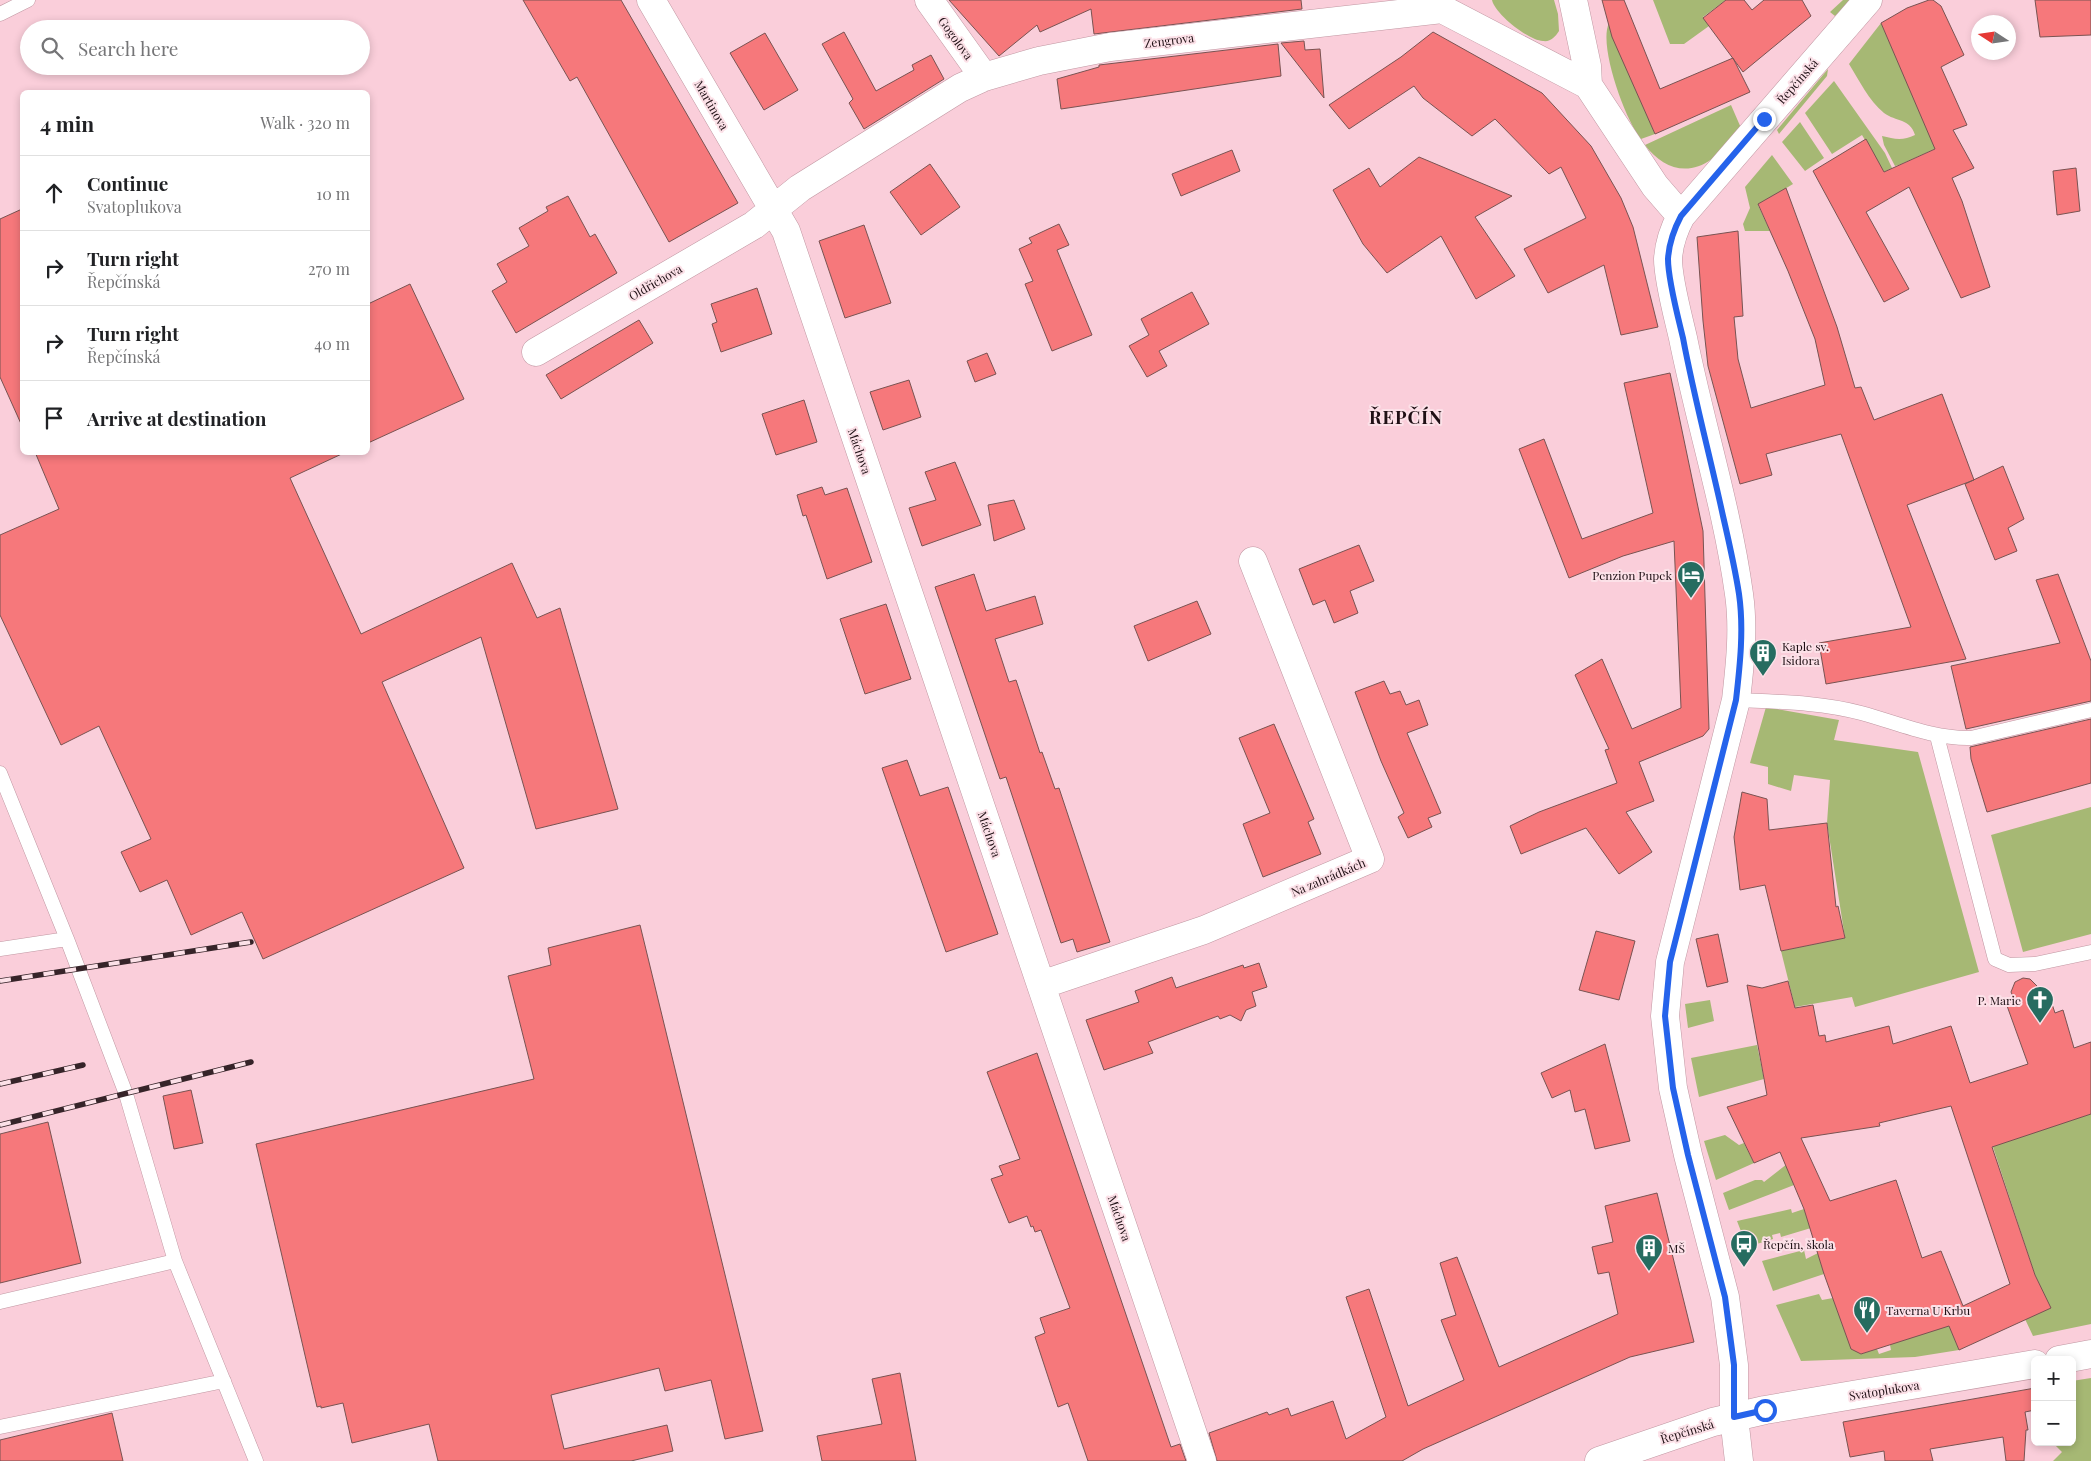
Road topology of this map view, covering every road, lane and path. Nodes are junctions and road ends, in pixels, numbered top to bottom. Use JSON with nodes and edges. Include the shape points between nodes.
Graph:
{"nodes":[{"id":1,"x":28,"y":0,"type":"edge"},
{"id":2,"x":652,"y":0,"type":"edge"},
{"id":3,"x":929,"y":0,"type":"edge"},
{"id":4,"x":1573,"y":0,"type":"edge"},
{"id":5,"x":1868,"y":0,"type":"edge"},
{"id":6,"x":1449,"y":5,"type":"edge"},
{"id":7,"x":0,"y":14,"type":"edge"},
{"id":8,"x":984,"y":77,"type":"junction"},
{"id":9,"x":1588,"y":86,"type":"junction"},
{"id":10,"x":774,"y":210,"type":"junction"},
{"id":11,"x":1681,"y":216,"type":"junction"},
{"id":12,"x":536,"y":352,"type":"dead end"},
{"id":13,"x":1253,"y":561,"type":"dead end"},
{"id":14,"x":1736,"y":700,"type":"junction"},
{"id":15,"x":2091,"y":710,"type":"edge"},
{"id":16,"x":1937,"y":736,"type":"junction"},
{"id":17,"x":0,"y":773,"type":"edge"},
{"id":18,"x":67,"y":939,"type":"junction"},
{"id":19,"x":0,"y":949,"type":"edge"},
{"id":20,"x":2091,"y":952,"type":"edge"},
{"id":21,"x":1041,"y":985,"type":"junction"},
{"id":22,"x":175,"y":1261,"type":"junction"},
{"id":23,"x":0,"y":1302,"type":"edge"},
{"id":24,"x":2091,"y":1354,"type":"edge"},
{"id":25,"x":2076,"y":1357,"type":"edge"},
{"id":26,"x":2031,"y":1365,"type":"edge"},
{"id":27,"x":224,"y":1381,"type":"junction"},
{"id":28,"x":1734,"y":1417,"type":"junction"},
{"id":29,"x":0,"y":1427,"type":"edge"},
{"id":30,"x":256,"y":1461,"type":"edge"},
{"id":31,"x":1202,"y":1461,"type":"edge"},
{"id":32,"x":1599,"y":1461,"type":"edge"},
{"id":33,"x":1739,"y":1461,"type":"edge"}],
"edges":[{"from":1,"to":7,"type":"lane"},
{"from":2,"to":10,"type":"street","name":"Martinova"},
{"from":3,"to":8,"type":"street","name":"Gogolova"},
{"from":4,"to":9,"type":"street"},
{"from":5,"to":11,"type":"street","name":"Řepčínská"},
{"from":6,"to":8,"type":"street","name":"Zengrova","via":[[1110,47],[1047,59]]},
{"from":6,"to":9,"type":"street","name":"Zengrova"},
{"from":8,"to":10,"type":"street","name":"Zengrova","via":[[960,88],[800,188]]},
{"from":9,"to":11,"type":"street","via":[[1650,179]]},
{"from":10,"to":12,"type":"street","name":"Oldřichova","via":[[754,225]]},
{"from":10,"to":21,"type":"street","name":"Máchova","via":[[789,240]]},
{"from":11,"to":14,"type":"street","name":"Řepčínská","via":[[1673,230],[1668,262],[1739,594],[1740,663]]},
{"from":13,"to":21,"type":"street","name":"Na zahrádkách","via":[[1370,859],[1204,930]]},
{"from":14,"to":16,"type":"lane","via":[[1831,707]]},
{"from":14,"to":28,"type":"street","name":"Řepčínská","via":[[1670,962],[1665,1016],[1673,1088],[1725,1297],[1734,1365]]},
{"from":15,"to":16,"type":"lane","via":[[1972,738]]},
{"from":16,"to":20,"type":"lane","via":[[1995,959],[2009,965],[2035,964]]},
{"from":17,"to":18,"type":"lane"},
{"from":18,"to":19,"type":"lane"},
{"from":18,"to":22,"type":"lane","via":[[126,1094]]},
{"from":21,"to":31,"type":"street","name":"Máchova"},
{"from":22,"to":23,"type":"lane"},
{"from":22,"to":27,"type":"lane"},
{"from":24,"to":25,"type":"street"},
{"from":26,"to":28,"type":"street","name":"Svatoplukova"},
{"from":27,"to":29,"type":"lane"},
{"from":27,"to":30,"type":"lane"},
{"from":28,"to":32,"type":"street","name":"Řepčínská"},
{"from":28,"to":33,"type":"street"}]}
